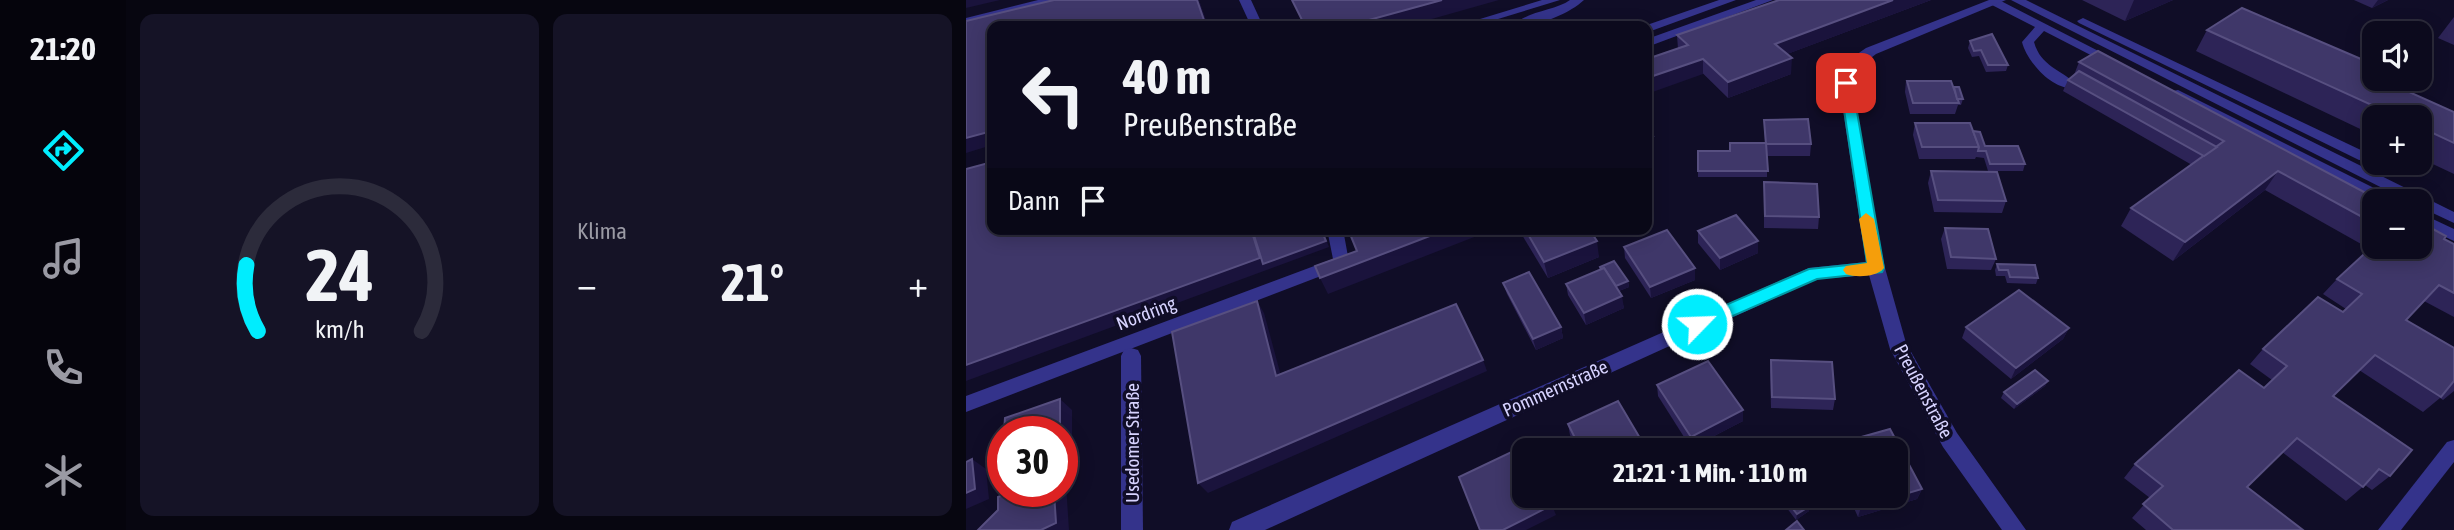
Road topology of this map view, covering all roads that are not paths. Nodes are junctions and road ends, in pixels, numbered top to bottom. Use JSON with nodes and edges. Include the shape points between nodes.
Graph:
{"nodes":[{"id":1,"x":1052,"y":0,"type":"edge"},
{"id":2,"x":1245,"y":0,"type":"edge"},
{"id":3,"x":1554,"y":0,"type":"edge"},
{"id":4,"x":1578,"y":0,"type":"edge"},
{"id":5,"x":1730,"y":0,"type":"edge"},
{"id":6,"x":1767,"y":0,"type":"edge"},
{"id":7,"x":2017,"y":0,"type":"edge"},
{"id":8,"x":2040,"y":0,"type":"edge"},
{"id":9,"x":1997,"y":1,"type":"edge"},
{"id":10,"x":966,"y":21,"type":"edge"},
{"id":11,"x":1255,"y":21,"type":"edge"},
{"id":12,"x":1480,"y":21,"type":"edge"},
{"id":13,"x":1526,"y":21,"type":"edge"},
{"id":14,"x":2042,"y":26,"type":"junction"},
{"id":15,"x":1652,"y":27,"type":"edge"},
{"id":16,"x":1652,"y":41,"type":"edge"},
{"id":17,"x":2083,"y":47,"type":"junction"},
{"id":18,"x":2108,"y":73,"type":"edge"},
{"id":19,"x":2071,"y":85,"type":"edge"},
{"id":20,"x":2362,"y":156,"type":"edge"},
{"id":21,"x":2363,"y":189,"type":"edge"},
{"id":22,"x":2454,"y":218,"type":"edge"},
{"id":23,"x":2432,"y":224,"type":"edge"},
{"id":24,"x":1336,"y":235,"type":"edge"},
{"id":25,"x":2454,"y":236,"type":"edge"},
{"id":26,"x":1876,"y":268,"type":"junction"},
{"id":27,"x":1131,"y":356,"type":"dead end"},
{"id":28,"x":966,"y":404,"type":"edge"},
{"id":29,"x":2454,"y":449,"type":"edge"},
{"id":30,"x":1132,"y":530,"type":"edge"},
{"id":31,"x":1240,"y":530,"type":"edge"},
{"id":32,"x":2015,"y":530,"type":"edge"},
{"id":33,"x":2388,"y":530,"type":"edge"}],
"edges":[{"from":1,"to":10,"type":"lane"},
{"from":2,"to":11,"type":"lane"},
{"from":3,"to":12,"type":"lane"},
{"from":4,"to":13,"type":"lane","via":[[1563,10]]},
{"from":5,"to":15,"type":"lane"},
{"from":6,"to":16,"type":"lane"},
{"from":7,"to":22,"type":"lane"},
{"from":8,"to":20,"type":"lane"},
{"from":9,"to":14,"type":"lane"},
{"from":9,"to":26,"type":"street","name":"Preußenstraße","via":[[1871,51],[1847,71]]},
{"from":14,"to":17,"type":"lane"},
{"from":14,"to":19,"type":"lane","via":[[2028,42],[2030,57]]},
{"from":17,"to":18,"type":"lane","via":[[2086,61]]},
{"from":17,"to":21,"type":"lane"},
{"from":23,"to":25,"type":"lane"},
{"from":24,"to":28,"type":"lane","name":"Nordring","via":[[1341,262]]},
{"from":26,"to":31,"type":"street","name":"Pommernstraße","via":[[1815,273]]},
{"from":26,"to":32,"type":"street","name":"Preußenstraße","via":[[1897,344],[1950,440]]},
{"from":27,"to":30,"type":"street","name":"Usedomer Straße"},
{"from":29,"to":33,"type":"lane"}]}
